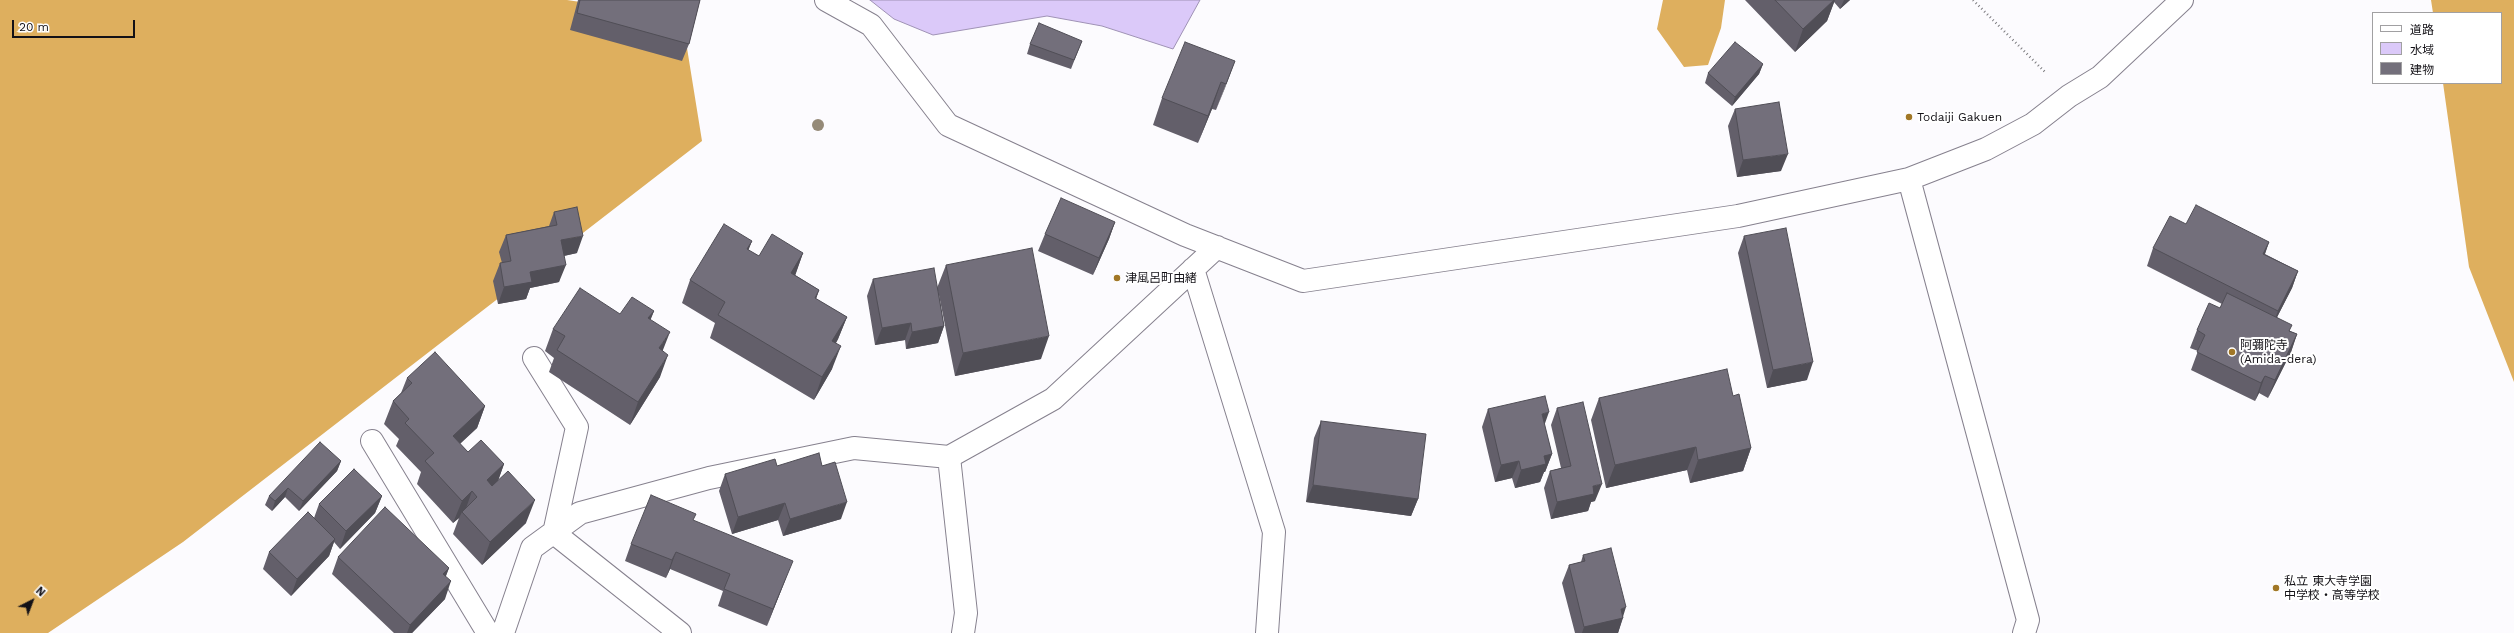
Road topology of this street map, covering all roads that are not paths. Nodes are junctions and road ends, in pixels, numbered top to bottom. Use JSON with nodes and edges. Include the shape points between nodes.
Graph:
{"nodes":[{"id":1,"x":826,"y":0,"type":"edge"},
{"id":2,"x":2182,"y":0,"type":"edge"},
{"id":3,"x":1909,"y":179,"type":"junction"},
{"id":4,"x":1217,"y":247,"type":"junction"},
{"id":5,"x":1193,"y":269,"type":"junction"},
{"id":6,"x":534,"y":358,"type":"dead end"},
{"id":7,"x":372,"y":441,"type":"dead end"},
{"id":8,"x":949,"y":457,"type":"junction"},
{"id":9,"x":554,"y":533,"type":"junction"},
{"id":10,"x":488,"y":633,"type":"edge"},
{"id":11,"x":503,"y":633,"type":"edge"},
{"id":12,"x":680,"y":633,"type":"edge"},
{"id":13,"x":963,"y":633,"type":"edge"},
{"id":14,"x":1267,"y":633,"type":"edge"},
{"id":15,"x":2024,"y":633,"type":"edge"}],
"edges":[{"from":1,"to":4,"type":"street","via":[[871,25],[948,125],[1185,235]]},
{"from":2,"to":3,"type":"street","via":[[2100,77],[2069,96],[2033,124],[1986,149]]},
{"from":3,"to":4,"type":"street","via":[[1738,216],[1303,280]]},
{"from":3,"to":15,"type":"street","via":[[2028,620]]},
{"from":4,"to":5,"type":"street"},
{"from":5,"to":8,"type":"street","via":[[1053,399]]},
{"from":5,"to":14,"type":"street","via":[[1274,532]]},
{"from":6,"to":9,"type":"street","via":[[577,427]]},
{"from":7,"to":10,"type":"street"},
{"from":8,"to":9,"type":"street","via":[[854,448],[709,478],[580,513]]},
{"from":8,"to":13,"type":"street","via":[[966,613]]},
{"from":9,"to":11,"type":"street","via":[[532,548]]},
{"from":9,"to":12,"type":"street"}]}
